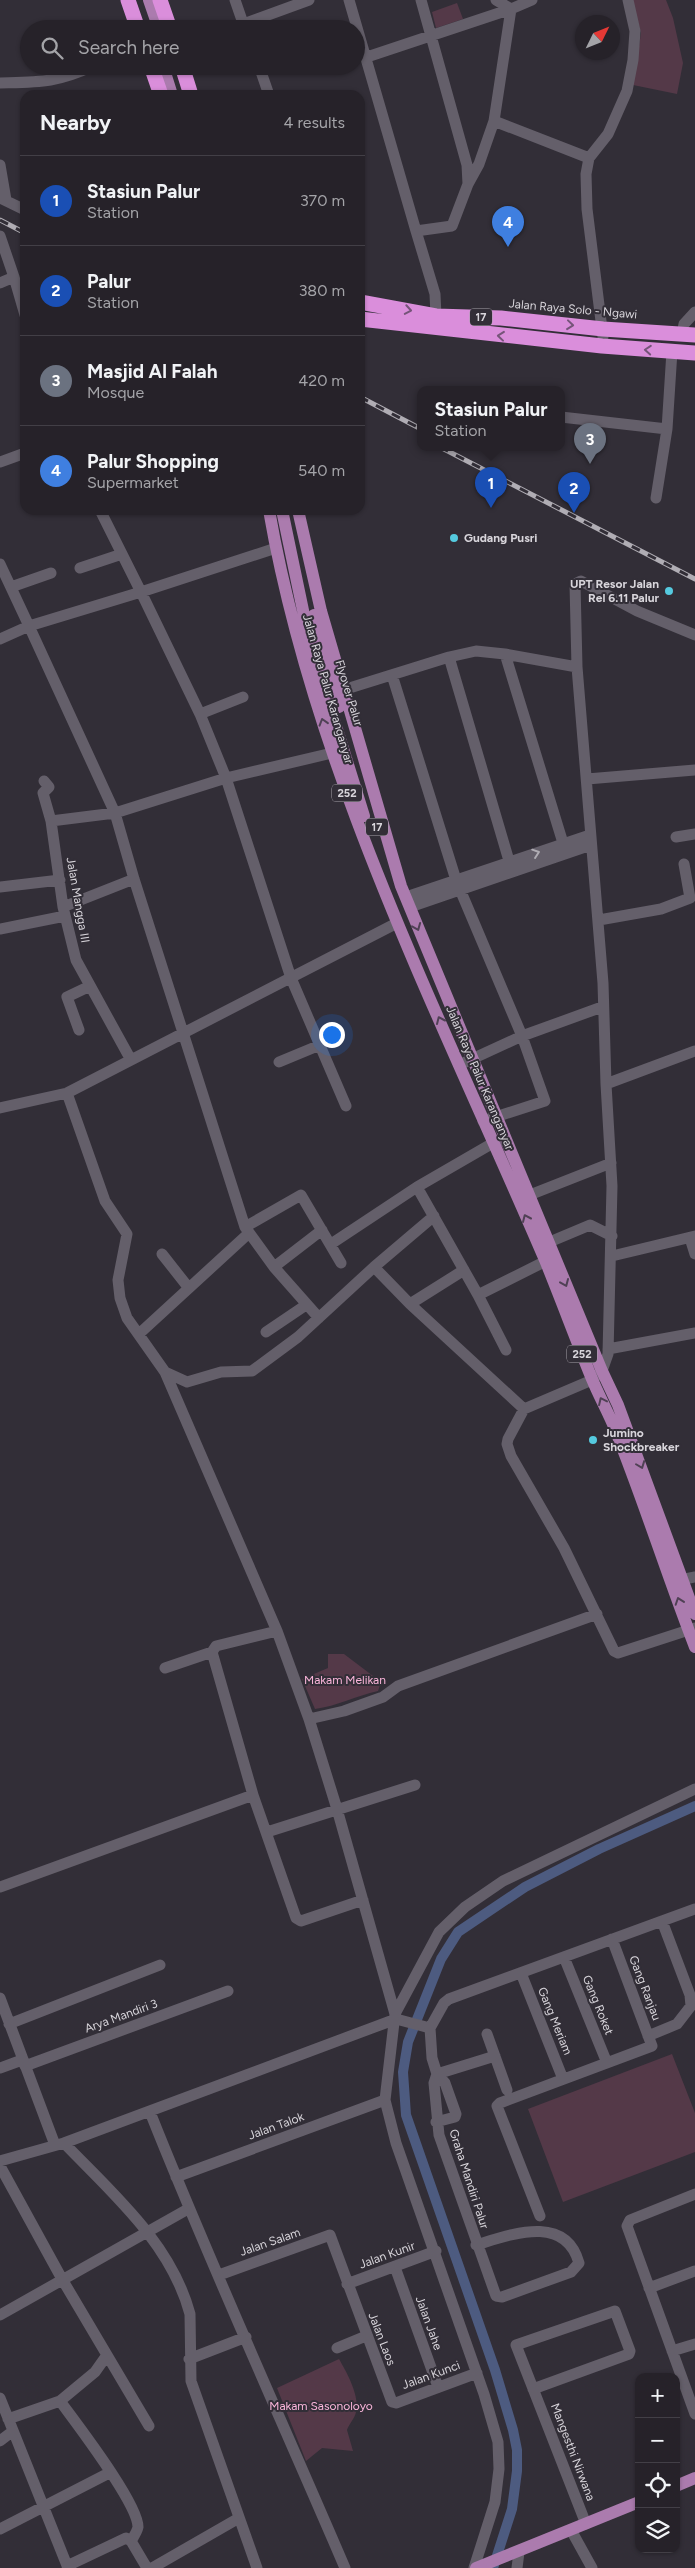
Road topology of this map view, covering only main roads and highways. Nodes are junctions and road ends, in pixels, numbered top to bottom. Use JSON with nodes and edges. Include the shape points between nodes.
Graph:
{"nodes":[{"id":1,"x":128,"y":0,"type":"edge"},
{"id":2,"x":140,"y":0,"type":"edge"},
{"id":3,"x":149,"y":0,"type":"edge"},
{"id":4,"x":160,"y":0,"type":"edge"},
{"id":5,"x":135,"y":20,"type":"edge"},
{"id":6,"x":147,"y":20,"type":"edge"},
{"id":7,"x":156,"y":20,"type":"edge"},
{"id":8,"x":167,"y":20,"type":"edge"},
{"id":9,"x":154,"y":75,"type":"edge"},
{"id":10,"x":165,"y":75,"type":"edge"},
{"id":11,"x":175,"y":75,"type":"edge"},
{"id":12,"x":185,"y":75,"type":"edge"},
{"id":13,"x":159,"y":90,"type":"edge"},
{"id":14,"x":170,"y":90,"type":"edge"},
{"id":15,"x":179,"y":90,"type":"edge"},
{"id":16,"x":189,"y":90,"type":"edge"},
{"id":17,"x":365,"y":303,"type":"edge"},
{"id":18,"x":365,"y":320,"type":"edge"},
{"id":19,"x":689,"y":335,"type":"edge"},
{"id":20,"x":695,"y":353,"type":"edge"},
{"id":21,"x":270,"y":515,"type":"edge"},
{"id":22,"x":283,"y":515,"type":"edge"},
{"id":23,"x":292,"y":515,"type":"edge"},
{"id":24,"x":299,"y":515,"type":"edge"},
{"id":25,"x":356,"y":775,"type":"junction"},
{"id":26,"x":398,"y":878,"type":"junction"},
{"id":27,"x":380,"y":880,"type":"junction"},
{"id":28,"x":466,"y":1062,"type":"junction"},
{"id":29,"x":498,"y":1141,"type":"junction"},
{"id":30,"x":683,"y":1579,"type":"edge"},
{"id":31,"x":695,"y":1614,"type":"edge"},
{"id":32,"x":692,"y":1629,"type":"edge"},
{"id":33,"x":695,"y":1647,"type":"edge"},
{"id":34,"x":695,"y":2478,"type":"edge"},
{"id":35,"x":680,"y":2484,"type":"edge"},
{"id":36,"x":635,"y":2504,"type":"edge"},
{"id":37,"x":477,"y":2567,"type":"edge"}],
"edges":[{"from":1,"to":5,"type":"highway"},
{"from":2,"to":6,"type":"main road"},
{"from":3,"to":7,"type":"main road"},
{"from":4,"to":8,"type":"highway"},
{"from":9,"to":13,"type":"highway"},
{"from":10,"to":14,"type":"main road"},
{"from":11,"to":15,"type":"main road"},
{"from":12,"to":16,"type":"highway"},
{"from":17,"to":19,"type":"highway","name":"Jalan Raya Solo - Ngawi","number":"17","one_way":true,"via":[[436,316],[501,318]]},
{"from":20,"to":18,"type":"highway","number":"17","one_way":true},
{"from":27,"to":21,"type":"main road","name":"Jalan Raya Palur Karanganyar","number":"252","one_way":true,"via":[[332,752],[306,670]]},
{"from":22,"to":25,"type":"main road","name":"Flyover Palur","number":"252","via":[[311,645]]},
{"from":23,"to":25,"type":"main road","name":"Flyover Palur","number":"252","via":[[324,660]]},
{"from":24,"to":26,"type":"main road","name":"Jalan Raya Palur Karanganyar","number":"252","via":[[321,611]]},
{"from":25,"to":26,"type":"main road","name":"Flyover Palur","number":"17"},
{"from":25,"to":27,"type":"main road","name":"Flyover Palur","number":"17","via":[[378,860]]},
{"from":26,"to":28,"type":"main road","name":"Jalan Raya Palur Karanganyar","number":"252","one_way":true},
{"from":28,"to":27,"type":"main road","name":"Jalan Raya Palur Karanganyar","number":"252","one_way":true,"via":[[397,923]]},
{"from":28,"to":29,"type":"main road","name":"Jalan Raya Palur Karanganyar","number":"252","via":[[483,1121]]},
{"from":28,"to":29,"type":"main road","name":"Jalan Raya Palur Karanganyar","number":"252","via":[[496,1117]]},
{"from":29,"to":30,"type":"main road","name":"Jalan Raya Palur Karanganyar","number":"252","via":[[550,1259],[615,1429]]},
{"from":30,"to":31,"type":"main road","name":"Jalan Raya Palur Karanganyar","number":"252"},
{"from":32,"to":30,"type":"main road","name":"Jalan Raya Palur Karanganyar","number":"252","one_way":true},
{"from":32,"to":33,"type":"main road","name":"Jalan Raya Palur Karanganyar","number":"252"},
{"from":34,"to":35,"type":"main road"},
{"from":36,"to":37,"type":"main road"}]}
